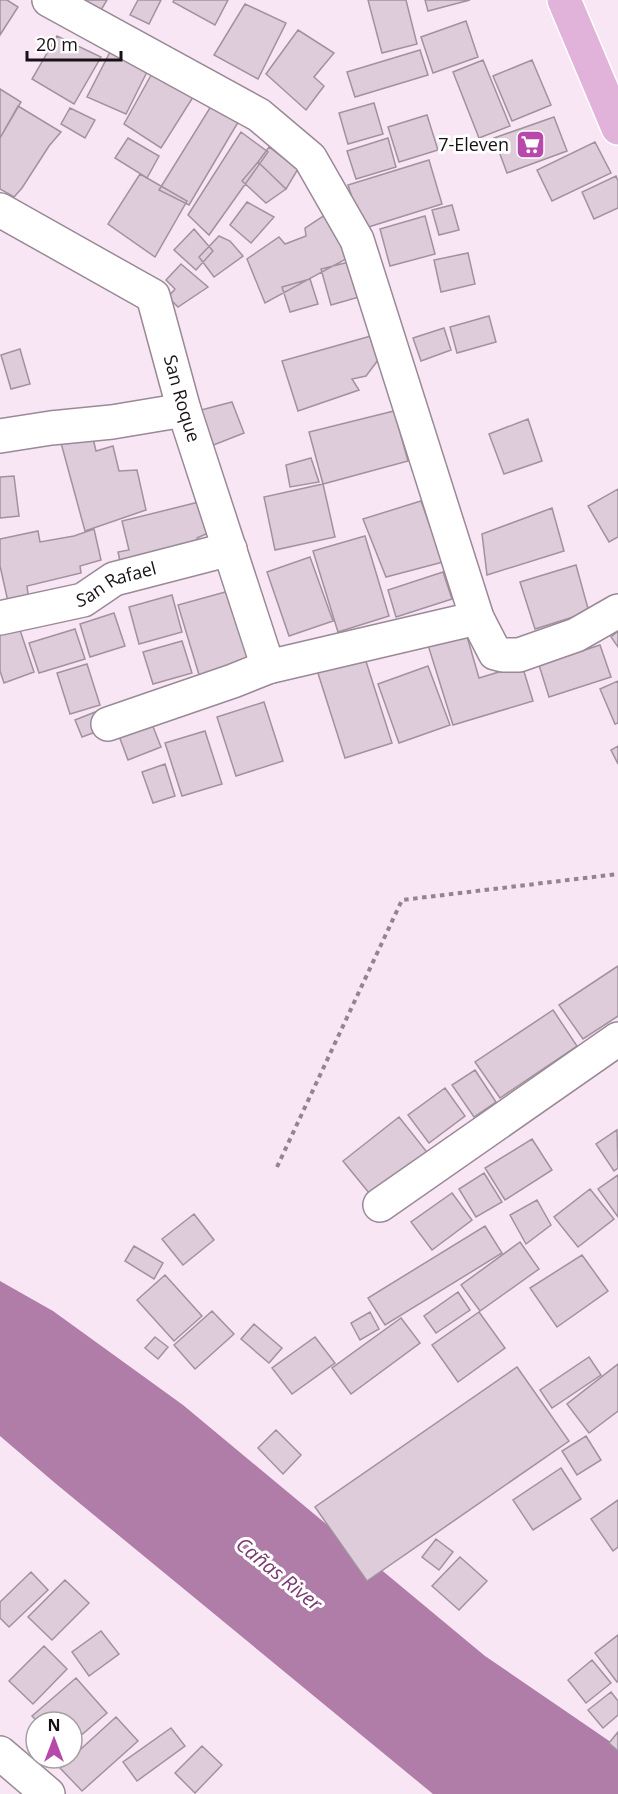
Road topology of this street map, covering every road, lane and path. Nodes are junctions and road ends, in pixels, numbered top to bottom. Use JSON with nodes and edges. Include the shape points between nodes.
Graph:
{"nodes":[{"id":1,"x":49,"y":0,"type":"edge"},
{"id":2,"x":564,"y":0,"type":"edge"},
{"id":3,"x":618,"y":128,"type":"edge"},
{"id":4,"x":0,"y":210,"type":"edge"},
{"id":5,"x":184,"y":410,"type":"junction"},
{"id":6,"x":0,"y":436,"type":"edge"},
{"id":7,"x":230,"y":549,"type":"junction"},
{"id":8,"x":618,"y":611,"type":"edge"},
{"id":9,"x":0,"y":618,"type":"edge"},
{"id":10,"x":477,"y":618,"type":"junction"},
{"id":11,"x":268,"y":667,"type":"junction"},
{"id":12,"x":108,"y":724,"type":"dead end"},
{"id":13,"x":618,"y":874,"type":"edge"},
{"id":14,"x":618,"y":1039,"type":"edge"},
{"id":15,"x":277,"y":1167,"type":"dead end"},
{"id":16,"x":380,"y":1205,"type":"dead end"},
{"id":17,"x":0,"y":1753,"type":"edge"},
{"id":18,"x":48,"y":1794,"type":"edge"}],
"edges":[{"from":1,"to":10,"type":"street","via":[[259,115],[310,158],[357,240]]},
{"from":2,"to":3,"type":"main road"},
{"from":4,"to":5,"type":"street","name":"San Roque","via":[[153,296]]},
{"from":5,"to":6,"type":"street"},
{"from":5,"to":7,"type":"street","name":"San Roque"},
{"from":7,"to":9,"type":"street","name":"San Rafael","via":[[114,579],[83,600]]},
{"from":7,"to":11,"type":"street","name":"San Roque"},
{"from":8,"to":10,"type":"street","via":[[576,635],[519,655],[495,653]]},
{"from":10,"to":11,"type":"street"},
{"from":11,"to":12,"type":"street"},
{"from":13,"to":15,"type":"path","via":[[402,900]]},
{"from":14,"to":16,"type":"street"},
{"from":17,"to":18,"type":"street"}]}
